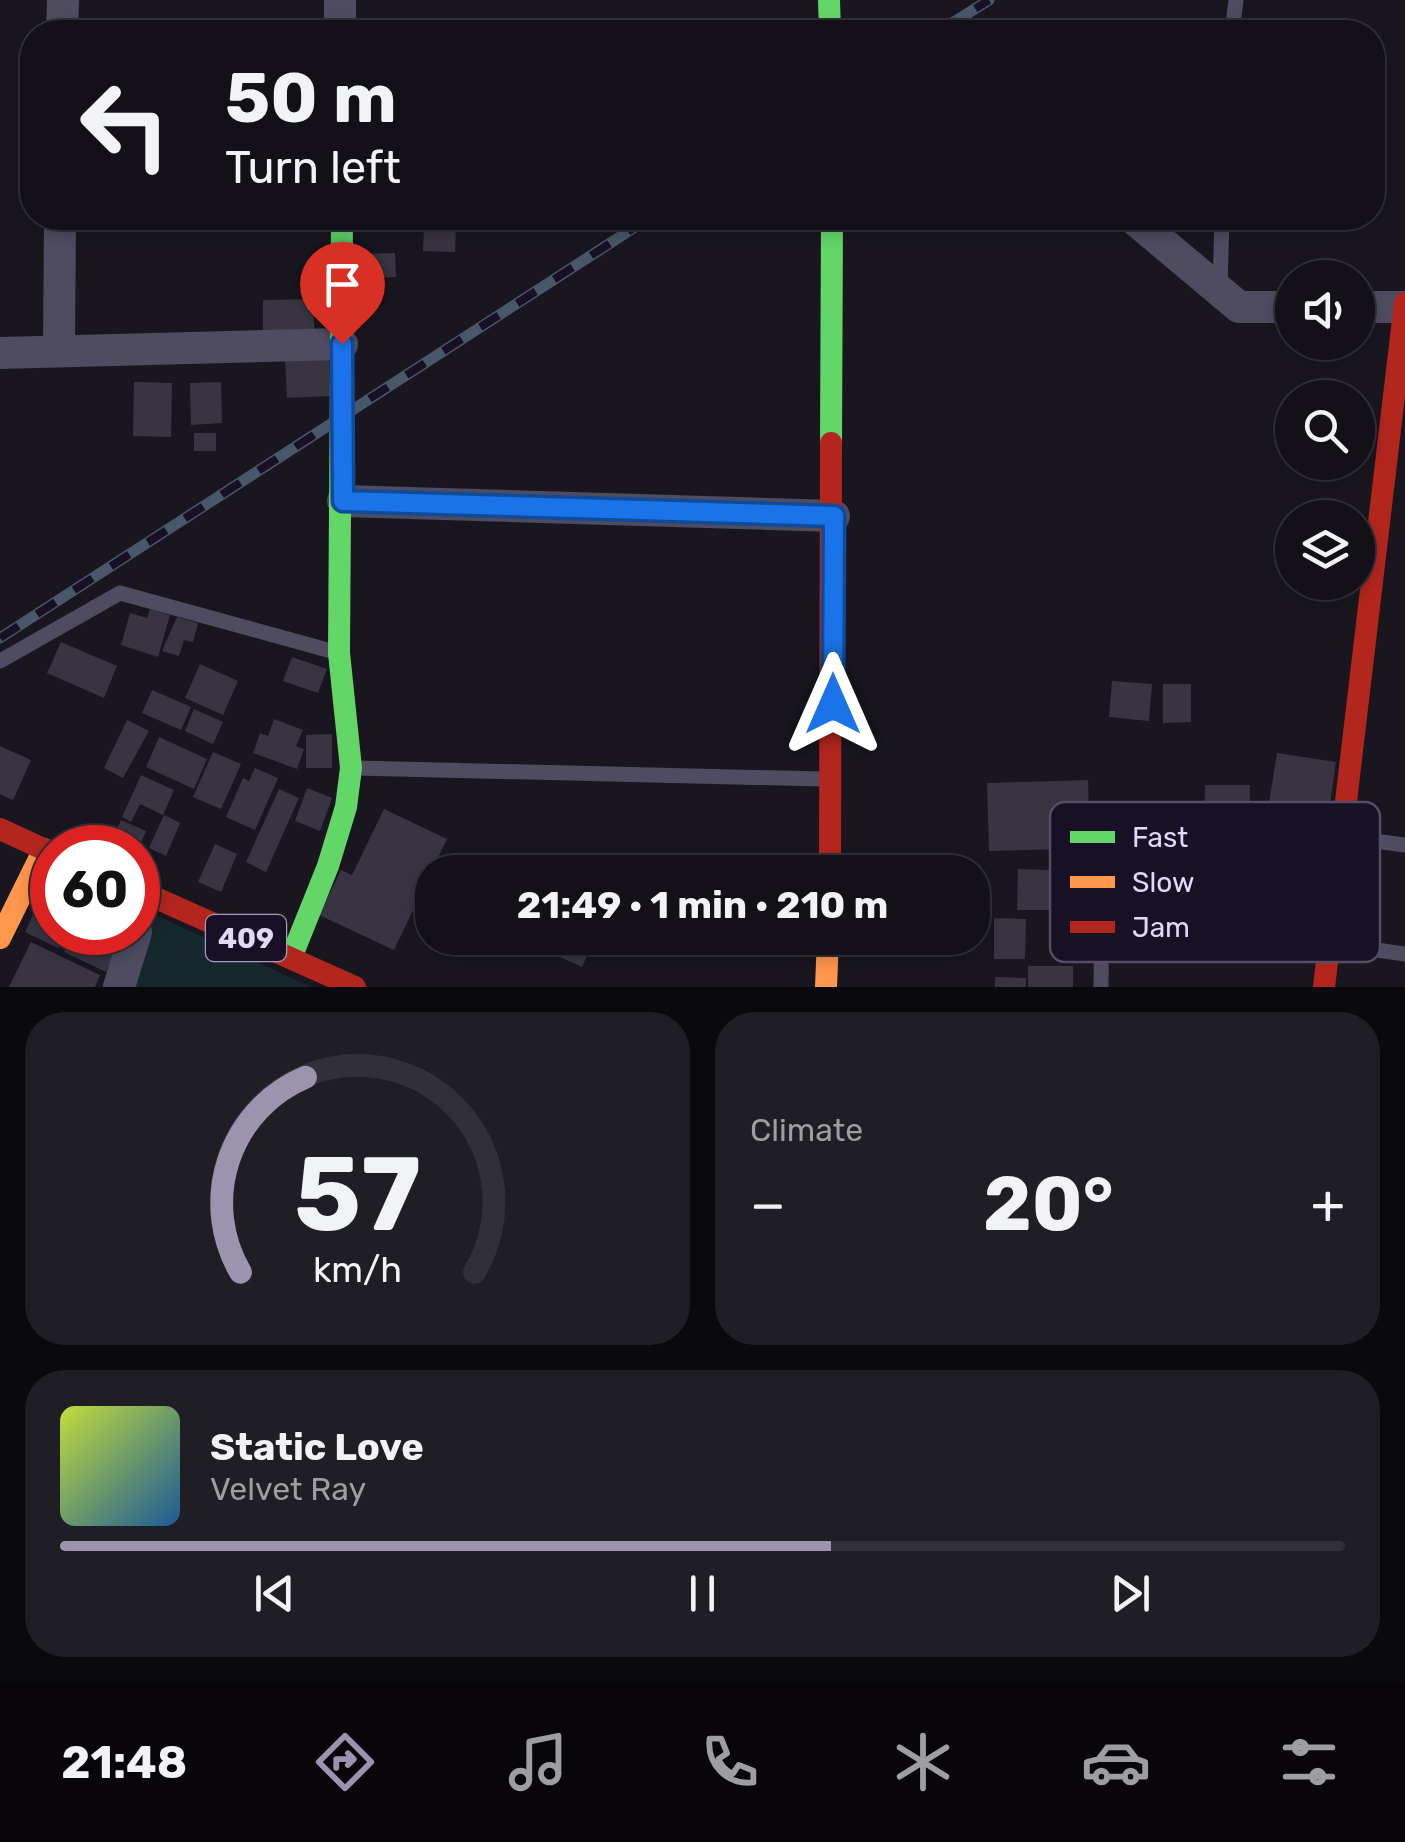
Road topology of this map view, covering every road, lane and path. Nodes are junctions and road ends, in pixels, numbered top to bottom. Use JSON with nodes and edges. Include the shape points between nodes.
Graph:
{"nodes":[{"id":1,"x":60,"y":230,"type":"edge"},
{"id":2,"x":342,"y":230,"type":"edge"},
{"id":3,"x":832,"y":230,"type":"edge"},
{"id":4,"x":1147,"y":230,"type":"edge"},
{"id":5,"x":1222,"y":230,"type":"edge"},
{"id":6,"x":1220,"y":291,"type":"junction"},
{"id":7,"x":1405,"y":305,"type":"edge"},
{"id":8,"x":1375,"y":306,"type":"edge"},
{"id":9,"x":1275,"y":307,"type":"edge"},
{"id":10,"x":342,"y":344,"type":"junction"},
{"id":11,"x":59,"y":351,"type":"junction"},
{"id":12,"x":0,"y":352,"type":"edge"},
{"id":13,"x":1400,"y":400,"type":"edge"},
{"id":14,"x":343,"y":501,"type":"junction"},
{"id":15,"x":834,"y":516,"type":"junction"},
{"id":16,"x":339,"y":653,"type":"junction"},
{"id":17,"x":0,"y":662,"type":"edge"},
{"id":18,"x":351,"y":768,"type":"junction"},
{"id":19,"x":832,"y":779,"type":"junction"},
{"id":20,"x":1347,"y":802,"type":"edge"},
{"id":21,"x":0,"y":829,"type":"edge"},
{"id":22,"x":1380,"y":842,"type":"edge"},
{"id":23,"x":30,"y":843,"type":"edge"},
{"id":24,"x":1405,"y":846,"type":"edge"},
{"id":25,"x":830,"y":855,"type":"edge"},
{"id":26,"x":30,"y":884,"type":"edge"},
{"id":27,"x":160,"y":901,"type":"edge"},
{"id":28,"x":0,"y":938,"type":"edge"},
{"id":29,"x":1380,"y":953,"type":"edge"},
{"id":30,"x":1405,"y":954,"type":"edge"},
{"id":31,"x":129,"y":955,"type":"edge"},
{"id":32,"x":827,"y":955,"type":"edge"},
{"id":33,"x":292,"y":958,"type":"junction"},
{"id":34,"x":1101,"y":962,"type":"edge"},
{"id":35,"x":1327,"y":962,"type":"edge"},
{"id":36,"x":119,"y":987,"type":"edge"},
{"id":37,"x":354,"y":987,"type":"edge"},
{"id":38,"x":826,"y":987,"type":"edge"},
{"id":39,"x":1101,"y":987,"type":"edge"},
{"id":40,"x":1324,"y":987,"type":"edge"}],
"edges":[{"from":1,"to":11,"type":"street"},
{"from":2,"to":10,"type":"main road"},
{"from":3,"to":15,"type":"main road"},
{"from":4,"to":6,"type":"street"},
{"from":5,"to":6,"type":"lane"},
{"from":6,"to":9,"type":"street","via":[[1239,307]]},
{"from":7,"to":8,"type":"street"},
{"from":7,"to":13,"type":"main road"},
{"from":10,"to":11,"type":"street"},
{"from":10,"to":14,"type":"main road"},
{"from":11,"to":12,"type":"street"},
{"from":13,"to":20,"type":"main road"},
{"from":14,"to":15,"type":"street"},
{"from":14,"to":16,"type":"main road"},
{"from":15,"to":19,"type":"main road"},
{"from":16,"to":17,"type":"lane","via":[[120,593]]},
{"from":16,"to":18,"type":"main road"},
{"from":18,"to":19,"type":"lane"},
{"from":18,"to":33,"type":"main road","via":[[328,866]]},
{"from":19,"to":25,"type":"main road"},
{"from":21,"to":23,"type":"main road"},
{"from":22,"to":24,"type":"lane"},
{"from":26,"to":28,"type":"main road"},
{"from":27,"to":33,"type":"main road","number":"409"},
{"from":29,"to":30,"type":"lane"},
{"from":31,"to":36,"type":"street"},
{"from":32,"to":38,"type":"main road"},
{"from":33,"to":37,"type":"main road","number":"409"},
{"from":34,"to":39,"type":"lane"},
{"from":35,"to":40,"type":"main road"}]}
